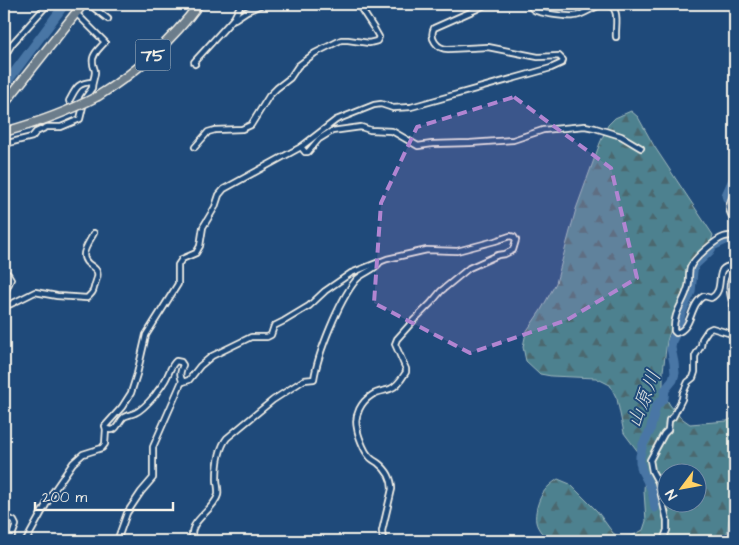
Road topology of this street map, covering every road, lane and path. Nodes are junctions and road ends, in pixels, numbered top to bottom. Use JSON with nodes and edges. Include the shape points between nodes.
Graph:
{"nodes":[{"id":1,"x":48,"y":4,"type":"edge"},
{"id":2,"x":83,"y":4,"type":"edge"},
{"id":3,"x":89,"y":4,"type":"edge"},
{"id":4,"x":199,"y":4,"type":"edge"},
{"id":5,"x":241,"y":4,"type":"edge"},
{"id":6,"x":263,"y":4,"type":"edge"},
{"id":7,"x":358,"y":4,"type":"edge"},
{"id":8,"x":487,"y":4,"type":"edge"},
{"id":9,"x":529,"y":4,"type":"edge"},
{"id":10,"x":606,"y":4,"type":"edge"},
{"id":11,"x":76,"y":13,"type":"junction"},
{"id":12,"x":234,"y":18,"type":"junction"},
{"id":13,"x":108,"y":20,"type":"dead end"},
{"id":14,"x":616,"y":37,"type":"dead end"},
{"id":15,"x":6,"y":54,"type":"dead end"},
{"id":16,"x":195,"y":64,"type":"dead end"},
{"id":17,"x":92,"y":82,"type":"junction"},
{"id":18,"x":4,"y":104,"type":"edge"},
{"id":19,"x":72,"y":104,"type":"dead end"},
{"id":20,"x":4,"y":132,"type":"edge"},
{"id":21,"x":4,"y":144,"type":"edge"},
{"id":22,"x":195,"y":147,"type":"dead end"},
{"id":23,"x":301,"y":148,"type":"junction"},
{"id":24,"x":641,"y":148,"type":"dead end"},
{"id":25,"x":735,"y":190,"type":"edge"},
{"id":26,"x":735,"y":221,"type":"edge"},
{"id":27,"x":94,"y":234,"type":"dead end"},
{"id":28,"x":735,"y":235,"type":"edge"},
{"id":29,"x":381,"y":261,"type":"junction"},
{"id":30,"x":735,"y":266,"type":"edge"},
{"id":31,"x":4,"y":274,"type":"edge"},
{"id":32,"x":735,"y":274,"type":"edge"},
{"id":33,"x":4,"y":295,"type":"edge"},
{"id":34,"x":4,"y":303,"type":"edge"},
{"id":35,"x":735,"y":314,"type":"edge"},
{"id":36,"x":735,"y":335,"type":"edge"},
{"id":37,"x":182,"y":380,"type":"junction"},
{"id":38,"x":106,"y":430,"type":"junction"},
{"id":39,"x":4,"y":522,"type":"edge"},
{"id":40,"x":10,"y":541,"type":"edge"},
{"id":41,"x":26,"y":541,"type":"edge"},
{"id":42,"x":117,"y":541,"type":"edge"},
{"id":43,"x":194,"y":541,"type":"edge"},
{"id":44,"x":383,"y":541,"type":"edge"},
{"id":45,"x":663,"y":541,"type":"edge"}],
"edges":[{"from":1,"to":15,"type":"street"},
{"from":2,"to":11,"type":"main road"},
{"from":3,"to":13,"type":"street"},
{"from":4,"to":20,"type":"main road","number":"75","bridge":true,"via":[[148,61],[98,96],[37,123]]},
{"from":5,"to":12,"type":"street"},
{"from":6,"to":12,"type":"street"},
{"from":7,"to":22,"type":"street","via":[[376,30],[377,41],[341,40],[315,53],[269,96],[251,125],[242,129],[208,132]]},
{"from":8,"to":23,"type":"street","via":[[434,28],[432,35],[438,47],[488,47],[538,58],[559,56],[562,62],[551,68],[412,107],[374,105],[336,120]]},
{"from":9,"to":10,"type":"street","via":[[542,14],[573,17]]},
{"from":10,"to":14,"type":"street","via":[[611,5],[617,18]]},
{"from":11,"to":17,"type":"street","via":[[105,42],[94,55]]},
{"from":11,"to":18,"type":"main road"},
{"from":12,"to":16,"type":"street"},
{"from":17,"to":19,"type":"street","via":[[79,86],[69,101]]},
{"from":17,"to":21,"type":"street","via":[[80,119],[61,128],[47,127],[32,137]]},
{"from":23,"to":24,"type":"street","via":[[308,152],[319,139],[332,131],[361,127],[392,131],[418,146],[513,140],[543,130],[585,126],[621,136]]},
{"from":23,"to":38,"type":"street","via":[[224,189],[219,195],[203,227],[196,253],[178,264],[178,284],[146,335],[131,393],[105,426]]},
{"from":25,"to":26,"type":"street","via":[[728,210]]},
{"from":27,"to":34,"type":"street","via":[[84,254],[98,274],[95,290],[87,298],[35,292],[11,304]]},
{"from":28,"to":30,"type":"street","via":[[712,243],[692,263],[688,286],[675,318],[676,333],[684,330],[700,298],[716,295],[724,268]]},
{"from":29,"to":37,"type":"street","via":[[338,281],[309,306],[274,326],[271,335],[251,337],[212,356],[189,380]]},
{"from":29,"to":43,"type":"street","via":[[357,279],[342,301],[314,379],[304,380],[273,400],[223,443],[217,476],[218,495],[194,527]]},
{"from":29,"to":44,"type":"street","via":[[427,250],[457,251],[510,236],[516,240],[513,250],[469,268],[440,291],[397,339],[395,344],[406,372],[391,389],[372,395],[358,412],[356,423],[360,440],[368,456],[387,471],[392,484],[382,531]]},
{"from":31,"to":33,"type":"street","via":[[12,279]]},
{"from":32,"to":35,"type":"street","via":[[730,280]]},
{"from":36,"to":45,"type":"street","via":[[712,328],[708,330],[695,356],[693,378],[688,382],[669,420],[668,430],[650,460],[667,520],[668,530]]},
{"from":37,"to":38,"type":"street","via":[[183,365],[176,361],[154,396],[140,410],[121,419],[114,430]]},
{"from":37,"to":42,"type":"street","via":[[153,447],[153,478],[127,513]]},
{"from":38,"to":41,"type":"street","via":[[102,448],[78,458],[64,474]]},
{"from":39,"to":40,"type":"street","via":[[10,519],[16,525]]}]}
